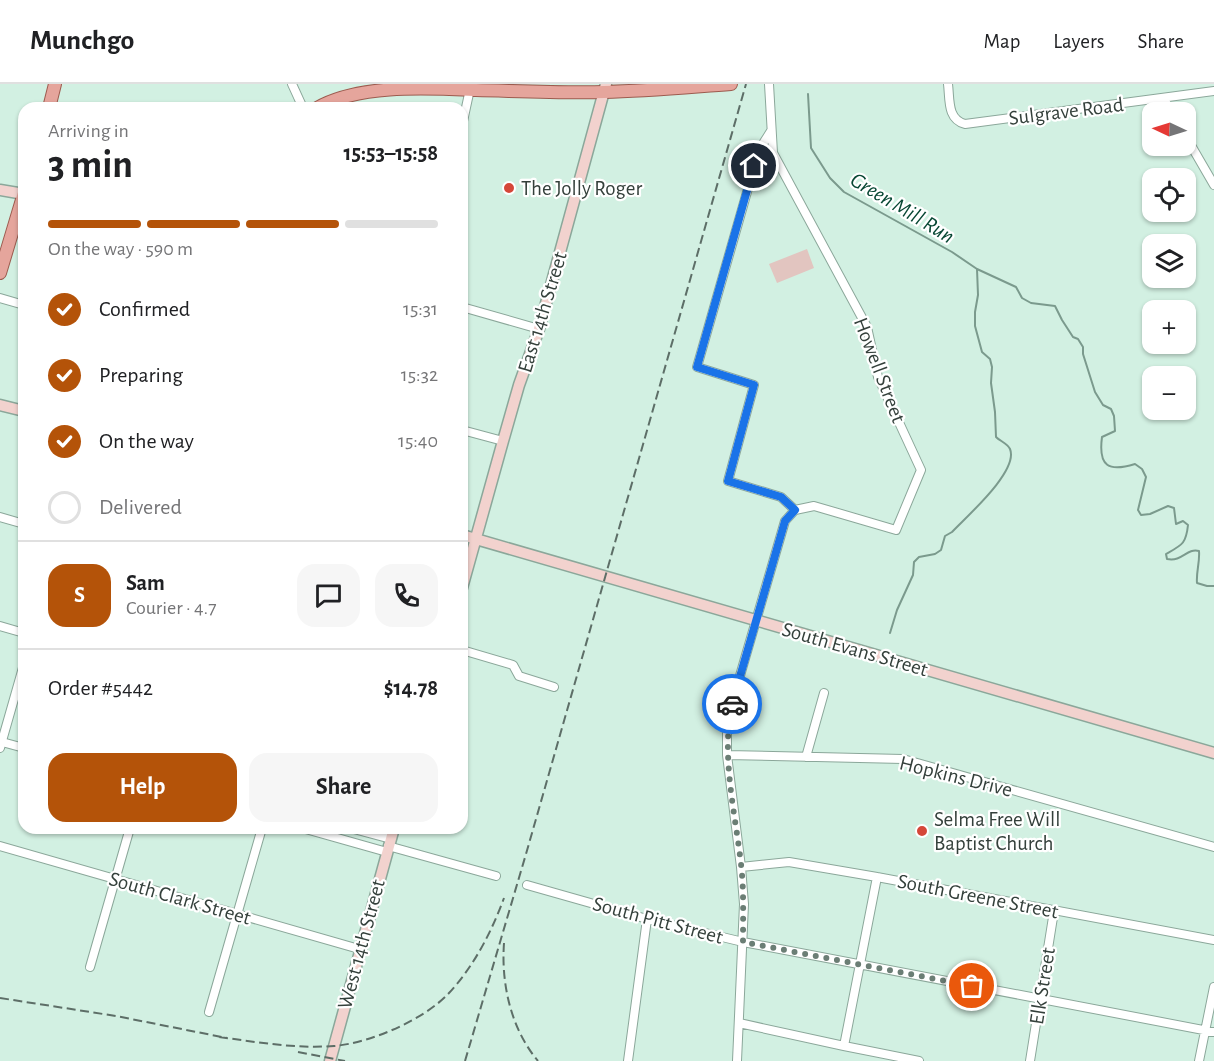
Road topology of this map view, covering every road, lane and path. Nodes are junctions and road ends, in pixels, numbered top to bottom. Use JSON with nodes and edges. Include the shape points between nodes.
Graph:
{"nodes":[{"id":1,"x":56,"y":84,"type":"edge"},
{"id":2,"x":292,"y":84,"type":"edge"},
{"id":3,"x":731,"y":84,"type":"edge"},
{"id":4,"x":769,"y":84,"type":"edge"},
{"id":5,"x":948,"y":84,"type":"edge"},
{"id":6,"x":605,"y":88,"type":"edge"},
{"id":7,"x":470,"y":89,"type":"junction"},
{"id":8,"x":1214,"y":91,"type":"edge"},
{"id":9,"x":1163,"y":98,"type":"junction"},
{"id":10,"x":51,"y":102,"type":"edge"},
{"id":11,"x":300,"y":102,"type":"edge"},
{"id":12,"x":325,"y":102,"type":"edge"},
{"id":13,"x":467,"y":102,"type":"edge"},
{"id":14,"x":1166,"y":102,"type":"edge"},
{"id":15,"x":771,"y":130,"type":"junction"},
{"id":16,"x":772,"y":153,"type":"junction"},
{"id":17,"x":1196,"y":154,"type":"edge"},
{"id":18,"x":756,"y":158,"type":"junction"},
{"id":19,"x":1214,"y":185,"type":"edge"},
{"id":20,"x":0,"y":190,"type":"edge"},
{"id":21,"x":18,"y":192,"type":"edge"},
{"id":22,"x":18,"y":213,"type":"edge"},
{"id":23,"x":0,"y":273,"type":"edge"},
{"id":24,"x":0,"y":298,"type":"edge"},
{"id":25,"x":18,"y":303,"type":"edge"},
{"id":26,"x":468,"y":309,"type":"edge"},
{"id":27,"x":538,"y":329,"type":"junction"},
{"id":28,"x":0,"y":405,"type":"edge"},
{"id":29,"x":18,"y":410,"type":"edge"},
{"id":30,"x":468,"y":432,"type":"edge"},
{"id":31,"x":503,"y":441,"type":"junction"},
{"id":32,"x":795,"y":510,"type":"junction"},
{"id":33,"x":0,"y":517,"type":"edge"},
{"id":34,"x":18,"y":522,"type":"edge"},
{"id":35,"x":468,"y":537,"type":"edge"},
{"id":36,"x":476,"y":539,"type":"junction"},
{"id":37,"x":468,"y":567,"type":"edge"},
{"id":38,"x":756,"y":620,"type":"junction"},
{"id":39,"x":0,"y":626,"type":"edge"},
{"id":40,"x":18,"y":631,"type":"edge"},
{"id":41,"x":468,"y":652,"type":"edge"},
{"id":42,"x":18,"y":685,"type":"edge"},
{"id":43,"x":554,"y":687,"type":"dead end"},
{"id":44,"x":825,"y":693,"type":"dead end"},
{"id":45,"x":1,"y":745,"type":"edge"},
{"id":46,"x":18,"y":747,"type":"edge"},
{"id":47,"x":1214,"y":753,"type":"edge"},
{"id":48,"x":727,"y":755,"type":"junction"},
{"id":49,"x":806,"y":757,"type":"junction"},
{"id":50,"x":128,"y":834,"type":"edge"},
{"id":51,"x":260,"y":834,"type":"edge"},
{"id":52,"x":331,"y":834,"type":"edge"},
{"id":53,"x":363,"y":834,"type":"edge"},
{"id":54,"x":392,"y":834,"type":"edge"},
{"id":55,"x":0,"y":846,"type":"edge"},
{"id":56,"x":389,"y":846,"type":"junction"},
{"id":57,"x":1214,"y":847,"type":"edge"},
{"id":58,"x":741,"y":867,"type":"junction"},
{"id":59,"x":495,"y":876,"type":"dead end"},
{"id":60,"x":877,"y":877,"type":"junction"},
{"id":61,"x":115,"y":879,"type":"junction"},
{"id":62,"x":527,"y":885,"type":"dead end"},
{"id":63,"x":1054,"y":911,"type":"junction"},
{"id":64,"x":237,"y":914,"type":"junction"},
{"id":65,"x":647,"y":919,"type":"junction"},
{"id":66,"x":1214,"y":940,"type":"edge"},
{"id":67,"x":743,"y":942,"type":"junction"},
{"id":68,"x":359,"y":949,"type":"junction"},
{"id":69,"x":860,"y":964,"type":"junction"},
{"id":70,"x":90,"y":968,"type":"dead end"},
{"id":71,"x":1214,"y":987,"type":"edge"},
{"id":72,"x":1040,"y":998,"type":"junction"},
{"id":73,"x":209,"y":1012,"type":"dead end"},
{"id":74,"x":739,"y":1023,"type":"junction"},
{"id":75,"x":1210,"y":1031,"type":"edge"},
{"id":76,"x":844,"y":1046,"type":"junction"},
{"id":77,"x":330,"y":1061,"type":"edge"},
{"id":78,"x":628,"y":1061,"type":"edge"},
{"id":79,"x":737,"y":1061,"type":"edge"},
{"id":80,"x":919,"y":1061,"type":"edge"},
{"id":81,"x":1030,"y":1061,"type":"edge"},
{"id":82,"x":1199,"y":1061,"type":"edge"}],
"edges":[{"from":1,"to":10,"type":"main road"},
{"from":2,"to":11,"type":"street"},
{"from":3,"to":6,"type":"main road"},
{"from":4,"to":15,"type":"street","name":"Howell Street"},
{"from":5,"to":9,"type":"street","name":"Sulgrave Road","via":[[952,114],[965,124]]},
{"from":6,"to":7,"type":"main road"},
{"from":6,"to":27,"type":"main road","name":"East 14th Street"},
{"from":7,"to":12,"type":"main road","via":[[385,86],[341,94]]},
{"from":7,"to":13,"type":"street"},
{"from":8,"to":9,"type":"street","name":"Sulgrave Road"},
{"from":9,"to":14,"type":"street"},
{"from":15,"to":16,"type":"street","name":"Howell Street"},
{"from":15,"to":18,"type":"street"},
{"from":16,"to":18,"type":"street"},
{"from":16,"to":32,"type":"street","name":"Howell Street","via":[[867,327],[878,377],[921,470],[896,530],[814,506]]},
{"from":17,"to":19,"type":"street"},
{"from":18,"to":32,"type":"street","via":[[697,367],[754,385],[728,481],[781,497]]},
{"from":20,"to":21,"type":"main road"},
{"from":22,"to":23,"type":"main road"},
{"from":24,"to":25,"type":"street"},
{"from":26,"to":27,"type":"street"},
{"from":27,"to":31,"type":"main road","name":"East 14th Street"},
{"from":28,"to":29,"type":"main road"},
{"from":30,"to":31,"type":"street"},
{"from":31,"to":36,"type":"main road","name":"East 14th Street"},
{"from":32,"to":38,"type":"street","via":[[785,521]]},
{"from":33,"to":34,"type":"street"},
{"from":35,"to":36,"type":"main road","name":"South Evans Street"},
{"from":36,"to":37,"type":"main road"},
{"from":36,"to":38,"type":"main road","name":"South Evans Street"},
{"from":38,"to":47,"type":"main road","name":"South Evans Street"},
{"from":38,"to":48,"type":"street","via":[[730,713]]},
{"from":39,"to":40,"type":"street"},
{"from":41,"to":43,"type":"street","via":[[513,665],[519,676]]},
{"from":42,"to":45,"type":"street"},
{"from":44,"to":49,"type":"street"},
{"from":45,"to":46,"type":"street"},
{"from":48,"to":49,"type":"street","name":"Hopkins Drive"},
{"from":48,"to":58,"type":"street"},
{"from":49,"to":57,"type":"street","name":"Hopkins Drive","via":[[903,759]]},
{"from":50,"to":61,"type":"street"},
{"from":51,"to":64,"type":"street"},
{"from":52,"to":56,"type":"street"},
{"from":53,"to":56,"type":"street"},
{"from":54,"to":56,"type":"main road","name":"West 14th Street"},
{"from":55,"to":61,"type":"street","name":"South Clark Street"},
{"from":56,"to":59,"type":"street"},
{"from":56,"to":68,"type":"main road","name":"West 14th Street"},
{"from":58,"to":60,"type":"street","name":"South Greene Street","via":[[789,862]]},
{"from":58,"to":67,"type":"street"},
{"from":60,"to":63,"type":"street","name":"South Greene Street"},
{"from":60,"to":69,"type":"street"},
{"from":61,"to":64,"type":"street","name":"South Clark Street"},
{"from":61,"to":70,"type":"street"},
{"from":62,"to":65,"type":"street","name":"South Pitt Street"},
{"from":63,"to":66,"type":"street","name":"South Greene Street"},
{"from":63,"to":72,"type":"street","name":"Elk Street"},
{"from":64,"to":68,"type":"street","name":"South Clark Street"},
{"from":64,"to":73,"type":"street"},
{"from":65,"to":67,"type":"street","name":"South Pitt Street"},
{"from":65,"to":78,"type":"street"},
{"from":67,"to":69,"type":"street","name":"South Pitt Street"},
{"from":67,"to":74,"type":"street"},
{"from":68,"to":77,"type":"main road","name":"West 14th Street"},
{"from":69,"to":72,"type":"street","name":"South Pitt Street"},
{"from":69,"to":76,"type":"street"},
{"from":71,"to":75,"type":"street"},
{"from":72,"to":75,"type":"street","name":"South Pitt Street"},
{"from":72,"to":81,"type":"street","name":"Elk Street"},
{"from":74,"to":76,"type":"street"},
{"from":74,"to":79,"type":"street"},
{"from":75,"to":82,"type":"street"},
{"from":76,"to":80,"type":"street"}]}
